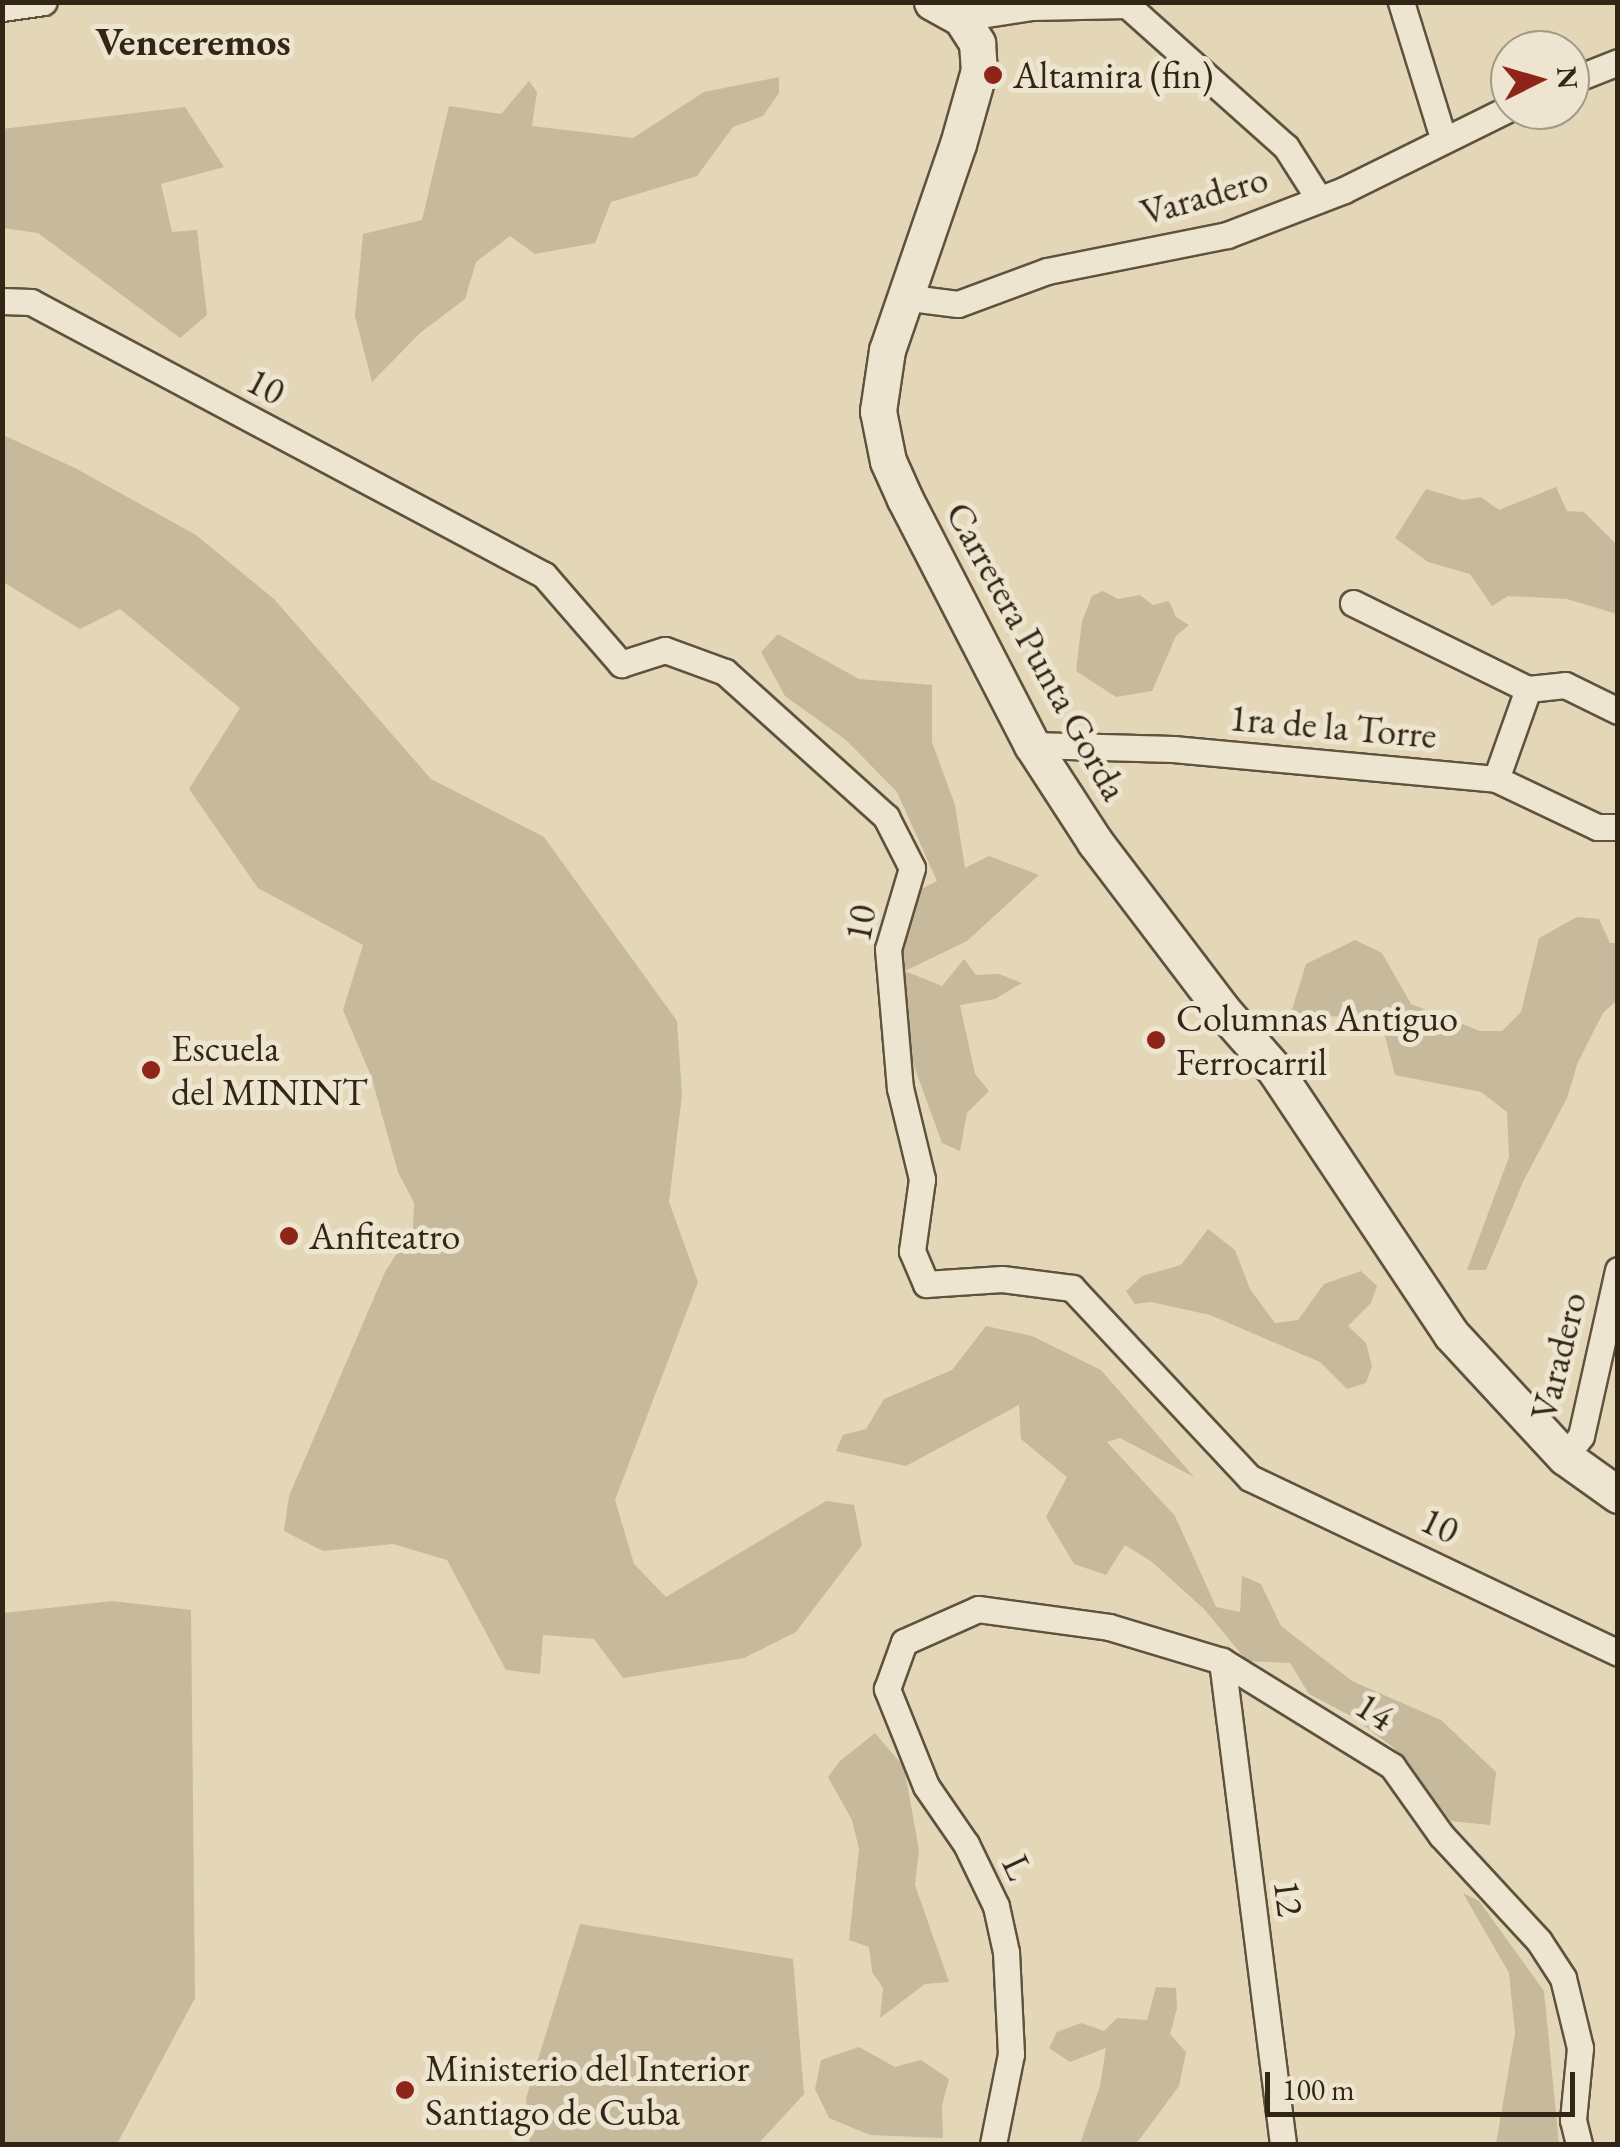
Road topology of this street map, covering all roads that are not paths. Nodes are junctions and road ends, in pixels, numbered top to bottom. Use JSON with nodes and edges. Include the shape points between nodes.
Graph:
{"nodes":[{"id":1,"x":44,"y":2,"type":"edge"},
{"id":2,"x":1401,"y":2,"type":"edge"},
{"id":3,"x":2,"y":8,"type":"edge"},
{"id":4,"x":946,"y":10,"type":"edge"},
{"id":5,"x":1618,"y":62,"type":"edge"},
{"id":6,"x":1590,"y":73,"type":"edge"},
{"id":7,"x":1490,"y":117,"type":"edge"},
{"id":8,"x":1443,"y":138,"type":"junction"},
{"id":9,"x":1319,"y":199,"type":"junction"},
{"id":10,"x":904,"y":298,"type":"junction"},
{"id":11,"x":2,"y":300,"type":"edge"},
{"id":12,"x":1352,"y":602,"type":"dead end"},
{"id":13,"x":1528,"y":688,"type":"junction"},
{"id":14,"x":1618,"y":711,"type":"edge"},
{"id":15,"x":1032,"y":744,"type":"junction"},
{"id":16,"x":1496,"y":779,"type":"junction"},
{"id":17,"x":1618,"y":827,"type":"edge"},
{"id":18,"x":1618,"y":1270,"type":"edge"},
{"id":19,"x":1565,"y":1457,"type":"junction"},
{"id":20,"x":1618,"y":1496,"type":"edge"},
{"id":21,"x":904,"y":1642,"type":"joint"},
{"id":22,"x":1618,"y":1653,"type":"edge"},
{"id":23,"x":1222,"y":1661,"type":"junction"},
{"id":24,"x":993,"y":2144,"type":"edge"},
{"id":25,"x":1284,"y":2144,"type":"edge"},
{"id":26,"x":1579,"y":2144,"type":"edge"}],
"edges":[{"from":1,"to":3,"type":"street"},
{"from":2,"to":8,"type":"street"},
{"from":4,"to":9,"type":"street","via":[[1127,4],[1286,148]]},
{"from":4,"to":10,"type":"main road","name":"Carretera Punta Gorda","via":[[977,44],[978,70]]},
{"from":5,"to":6,"type":"street"},
{"from":7,"to":8,"type":"street","name":"Varadero"},
{"from":8,"to":9,"type":"street","name":"Varadero"},
{"from":9,"to":10,"type":"street","name":"Varadero","via":[[1227,234],[1046,271],[958,304]]},
{"from":10,"to":15,"type":"main road","name":"Carretera Punta Gorda","via":[[878,411],[888,461]]},
{"from":11,"to":22,"type":"street","name":"10","via":[[31,302],[544,575],[621,664],[664,650],[725,672],[886,817],[912,868],[888,948],[900,1088],[922,1179],[912,1251],[926,1284],[1002,1280],[1072,1288],[1250,1478]]},
{"from":12,"to":13,"type":"street"},
{"from":13,"to":14,"type":"street","via":[[1565,685]]},
{"from":13,"to":16,"type":"street"},
{"from":15,"to":16,"type":"street","name":"1ra de la Torre","via":[[1173,749]]},
{"from":15,"to":19,"type":"main road","name":"Carretera Punta Gorda","via":[[1095,842],[1275,1070],[1451,1334]]},
{"from":16,"to":17,"type":"street","name":"1ra de la Torre","via":[[1597,827]]},
{"from":18,"to":19,"type":"street","name":"Varadero","via":[[1581,1436]]},
{"from":19,"to":20,"type":"main road","name":"Carretera Punta Gorda"},
{"from":21,"to":23,"type":"street","name":"14","via":[[978,1609],[1108,1627]]},
{"from":21,"to":24,"type":"street","name":"L","via":[[888,1689],[926,1786],[966,1844],[996,1906],[1006,1952],[1011,2054]]},
{"from":23,"to":25,"type":"street","name":"12"},
{"from":23,"to":26,"type":"street","name":"14","via":[[1392,1766],[1441,1835],[1539,1941],[1563,1978],[1580,2048],[1574,2120]]}]}
